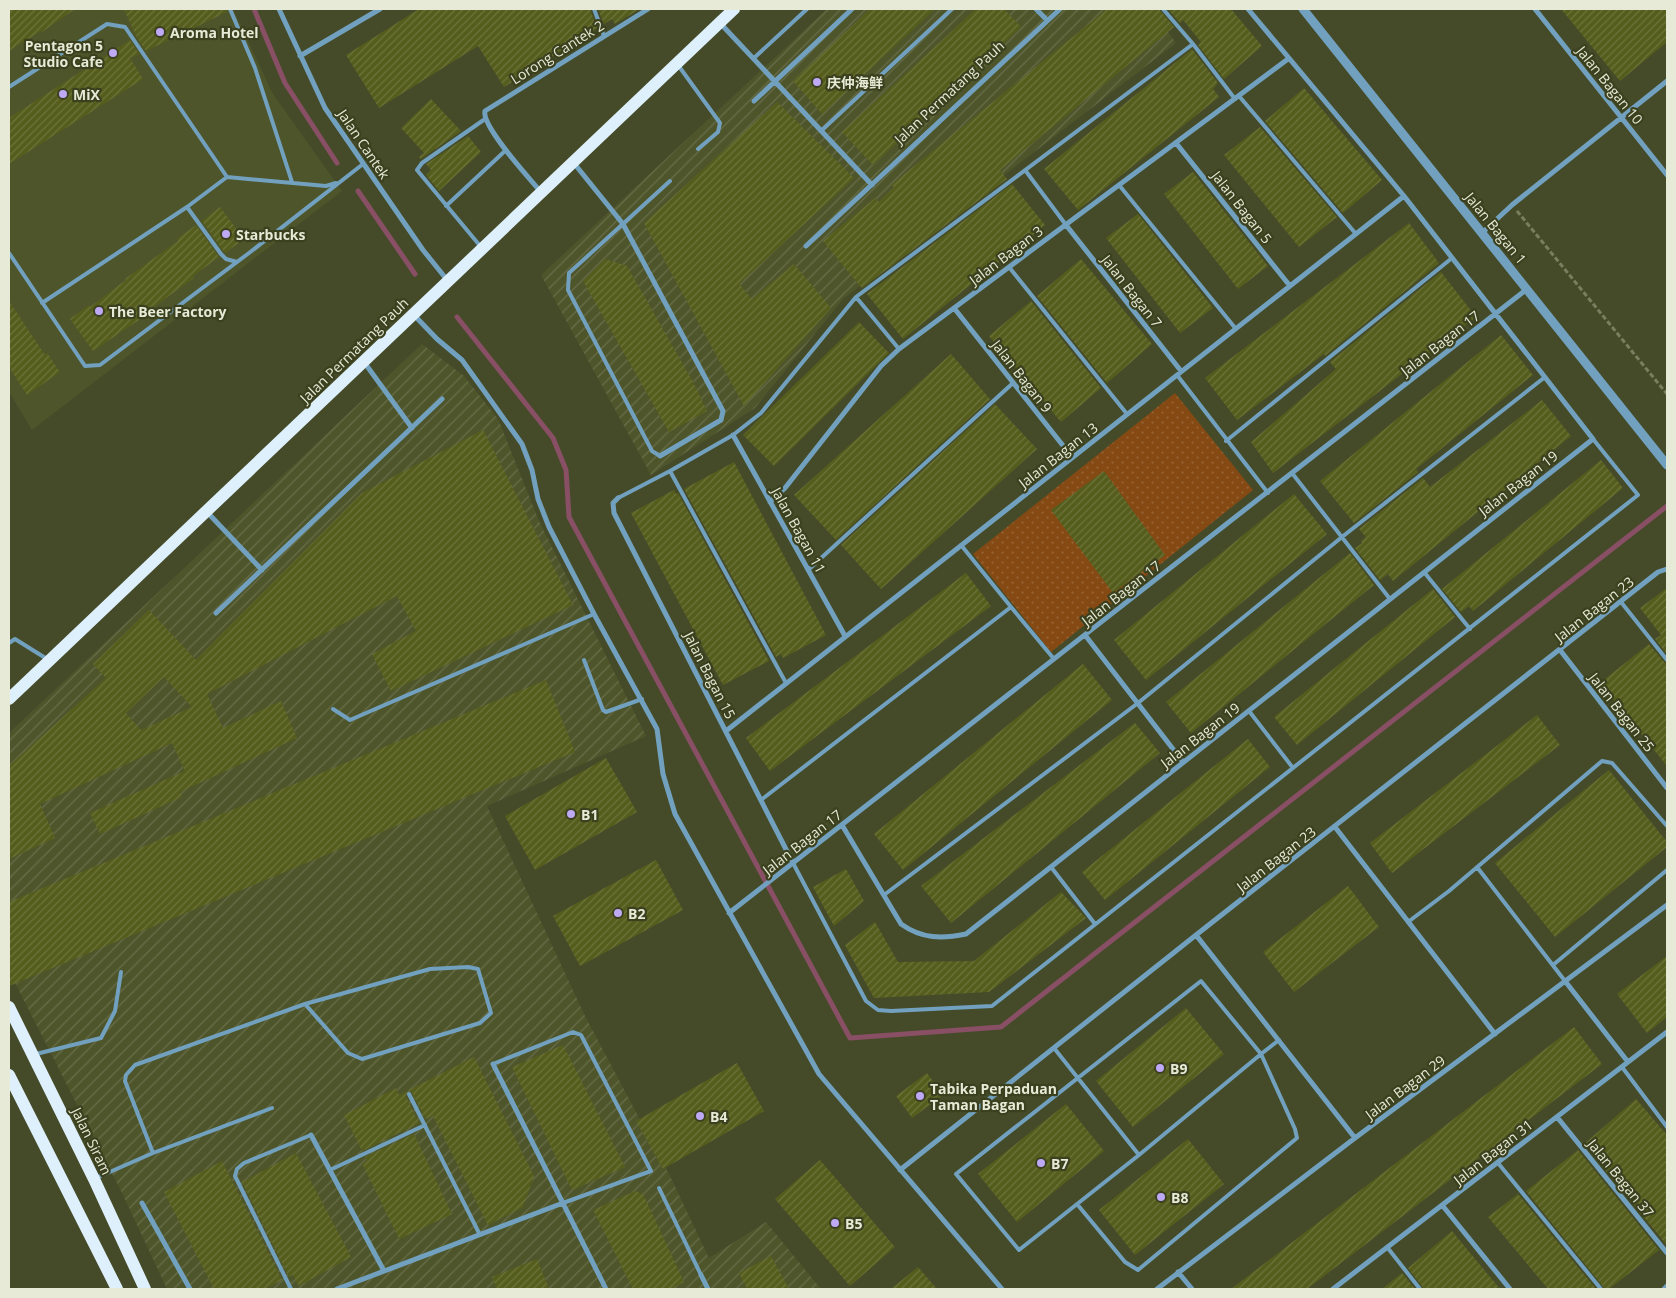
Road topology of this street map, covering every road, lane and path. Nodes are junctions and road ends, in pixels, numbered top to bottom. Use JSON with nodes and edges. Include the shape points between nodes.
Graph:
{"nodes":[{"id":1,"x":230,"y":9,"type":"edge"},
{"id":2,"x":280,"y":9,"type":"edge"},
{"id":3,"x":380,"y":9,"type":"edge"},
{"id":4,"x":594,"y":9,"type":"edge"},
{"id":5,"x":648,"y":9,"type":"edge"},
{"id":6,"x":734,"y":9,"type":"edge"},
{"id":7,"x":807,"y":9,"type":"edge"},
{"id":8,"x":852,"y":9,"type":"edge"},
{"id":9,"x":952,"y":9,"type":"edge"},
{"id":10,"x":1036,"y":9,"type":"edge"},
{"id":11,"x":1060,"y":9,"type":"edge"},
{"id":12,"x":1163,"y":9,"type":"edge"},
{"id":13,"x":1248,"y":9,"type":"edge"},
{"id":14,"x":1304,"y":9,"type":"edge"},
{"id":15,"x":1535,"y":9,"type":"edge"},
{"id":16,"x":1046,"y":20,"type":"junction"},
{"id":17,"x":720,"y":22,"type":"junction"},
{"id":18,"x":604,"y":36,"type":"junction"},
{"id":19,"x":1193,"y":44,"type":"junction"},
{"id":20,"x":300,"y":56,"type":"junction"},
{"id":21,"x":754,"y":58,"type":"junction"},
{"id":22,"x":1288,"y":59,"type":"junction"},
{"id":23,"x":676,"y":64,"type":"junction"},
{"id":24,"x":775,"y":81,"type":"junction"},
{"id":25,"x":1667,"y":81,"type":"edge"},
{"id":26,"x":9,"y":87,"type":"edge"},
{"id":27,"x":1237,"y":98,"type":"junction"},
{"id":28,"x":754,"y":101,"type":"dead end"},
{"id":29,"x":1622,"y":118,"type":"junction"},
{"id":30,"x":485,"y":119,"type":"junction"},
{"id":31,"x":821,"y":131,"type":"junction"},
{"id":32,"x":1176,"y":143,"type":"junction"},
{"id":33,"x":698,"y":149,"type":"dead end"},
{"id":34,"x":506,"y":150,"type":"junction"},
{"id":35,"x":573,"y":162,"type":"junction"},
{"id":36,"x":363,"y":164,"type":"junction"},
{"id":37,"x":1025,"y":170,"type":"junction"},
{"id":38,"x":1667,"y":175,"type":"edge"},
{"id":39,"x":227,"y":177,"type":"junction"},
{"id":40,"x":670,"y":181,"type":"dead end"},
{"id":41,"x":292,"y":182,"type":"junction"},
{"id":42,"x":338,"y":182,"type":"junction"},
{"id":43,"x":872,"y":185,"type":"junction"},
{"id":44,"x":1119,"y":185,"type":"junction"},
{"id":45,"x":542,"y":192,"type":"junction"},
{"id":46,"x":1404,"y":196,"type":"junction"},
{"id":47,"x":1512,"y":205,"type":"junction"},
{"id":48,"x":446,"y":206,"type":"junction"},
{"id":49,"x":187,"y":207,"type":"junction"},
{"id":50,"x":623,"y":224,"type":"junction"},
{"id":51,"x":1066,"y":225,"type":"junction"},
{"id":52,"x":1482,"y":233,"type":"junction"},
{"id":53,"x":1356,"y":234,"type":"junction"},
{"id":54,"x":806,"y":246,"type":"dead end"},
{"id":55,"x":482,"y":248,"type":"junction"},
{"id":56,"x":9,"y":253,"type":"edge"},
{"id":57,"x":1452,"y":258,"type":"junction"},
{"id":58,"x":237,"y":262,"type":"junction"},
{"id":59,"x":1009,"y":267,"type":"junction"},
{"id":60,"x":447,"y":283,"type":"junction"},
{"id":61,"x":1290,"y":286,"type":"junction"},
{"id":62,"x":1527,"y":290,"type":"junction"},
{"id":63,"x":856,"y":297,"type":"junction"},
{"id":64,"x":42,"y":303,"type":"junction"},
{"id":65,"x":954,"y":308,"type":"junction"},
{"id":66,"x":417,"y":310,"type":"junction"},
{"id":67,"x":1496,"y":314,"type":"junction"},
{"id":68,"x":1236,"y":329,"type":"junction"},
{"id":69,"x":899,"y":349,"type":"junction"},
{"id":70,"x":364,"y":361,"type":"junction"},
{"id":71,"x":1179,"y":373,"type":"junction"},
{"id":72,"x":1545,"y":377,"type":"junction"},
{"id":73,"x":1014,"y":384,"type":"junction"},
{"id":74,"x":1667,"y":394,"type":"edge"},
{"id":75,"x":442,"y":399,"type":"dead end"},
{"id":76,"x":1127,"y":414,"type":"junction"},
{"id":77,"x":412,"y":428,"type":"junction"},
{"id":78,"x":733,"y":435,"type":"junction"},
{"id":79,"x":1593,"y":439,"type":"junction"},
{"id":80,"x":1226,"y":440,"type":"junction"},
{"id":81,"x":660,"y":456,"type":"joint"},
{"id":82,"x":1072,"y":458,"type":"junction"},
{"id":83,"x":1665,"y":462,"type":"edge"},
{"id":84,"x":670,"y":471,"type":"junction"},
{"id":85,"x":1292,"y":473,"type":"junction"},
{"id":86,"x":1268,"y":492,"type":"junction"},
{"id":87,"x":618,"y":498,"type":"joint"},
{"id":88,"x":770,"y":502,"type":"junction"},
{"id":89,"x":206,"y":511,"type":"junction"},
{"id":90,"x":1342,"y":537,"type":"junction"},
{"id":91,"x":961,"y":545,"type":"junction"},
{"id":92,"x":1667,"y":569,"type":"edge"},
{"id":93,"x":262,"y":570,"type":"junction"},
{"id":94,"x":808,"y":570,"type":"junction"},
{"id":95,"x":1424,"y":572,"type":"junction"},
{"id":96,"x":1390,"y":599,"type":"junction"},
{"id":97,"x":1621,"y":602,"type":"junction"},
{"id":98,"x":1010,"y":607,"type":"junction"},
{"id":99,"x":216,"y":613,"type":"dead end"},
{"id":100,"x":594,"y":614,"type":"junction"},
{"id":101,"x":1470,"y":629,"type":"junction"},
{"id":102,"x":1085,"y":635,"type":"junction"},
{"id":103,"x":845,"y":636,"type":"junction"},
{"id":104,"x":9,"y":643,"type":"edge"},
{"id":105,"x":1560,"y":650,"type":"junction"},
{"id":106,"x":1054,"y":659,"type":"junction"},
{"id":107,"x":584,"y":660,"type":"dead end"},
{"id":108,"x":1667,"y":660,"type":"edge"},
{"id":109,"x":49,"y":661,"type":"junction"},
{"id":110,"x":786,"y":683,"type":"junction"},
{"id":111,"x":9,"y":699,"type":"edge"},
{"id":112,"x":642,"y":699,"type":"junction"},
{"id":113,"x":1138,"y":703,"type":"junction"},
{"id":114,"x":333,"y":709,"type":"dead end"},
{"id":115,"x":1249,"y":711,"type":"junction"},
{"id":116,"x":726,"y":730,"type":"junction"},
{"id":117,"x":1183,"y":762,"type":"junction"},
{"id":118,"x":1293,"y":768,"type":"junction"},
{"id":119,"x":1667,"y":788,"type":"edge"},
{"id":120,"x":761,"y":800,"type":"junction"},
{"id":121,"x":842,"y":825,"type":"junction"},
{"id":122,"x":1667,"y":826,"type":"edge"},
{"id":123,"x":1335,"y":827,"type":"junction"},
{"id":124,"x":793,"y":863,"type":"junction"},
{"id":125,"x":1051,"y":867,"type":"junction"},
{"id":126,"x":1477,"y":867,"type":"junction"},
{"id":127,"x":1667,"y":870,"type":"edge"},
{"id":128,"x":884,"y":895,"type":"junction"},
{"id":129,"x":1667,"y":905,"type":"edge"},
{"id":130,"x":728,"y":913,"type":"junction"},
{"id":131,"x":1408,"y":922,"type":"junction"},
{"id":132,"x":1095,"y":924,"type":"junction"},
{"id":133,"x":1196,"y":934,"type":"junction"},
{"id":134,"x":1553,"y":965,"type":"junction"},
{"id":135,"x":122,"y":972,"type":"dead end"},
{"id":136,"x":1565,"y":981,"type":"junction"},
{"id":137,"x":305,"y":1004,"type":"junction"},
{"id":138,"x":9,"y":1007,"type":"edge"},
{"id":139,"x":1667,"y":1032,"type":"edge"},
{"id":140,"x":1495,"y":1034,"type":"junction"},
{"id":141,"x":1279,"y":1040,"type":"junction"},
{"id":142,"x":1054,"y":1048,"type":"junction"},
{"id":143,"x":1261,"y":1054,"type":"junction"},
{"id":144,"x":33,"y":1055,"type":"junction"},
{"id":145,"x":1628,"y":1062,"type":"junction"},
{"id":146,"x":493,"y":1064,"type":"joint"},
{"id":147,"x":1622,"y":1067,"type":"junction"},
{"id":148,"x":9,"y":1075,"type":"edge"},
{"id":149,"x":1078,"y":1078,"type":"junction"},
{"id":150,"x":409,"y":1094,"type":"dead end"},
{"id":151,"x":272,"y":1108,"type":"dead end"},
{"id":152,"x":1557,"y":1117,"type":"junction"},
{"id":153,"x":425,"y":1125,"type":"junction"},
{"id":154,"x":1667,"y":1126,"type":"edge"},
{"id":155,"x":311,"y":1135,"type":"joint"},
{"id":156,"x":1355,"y":1138,"type":"junction"},
{"id":157,"x":152,"y":1153,"type":"junction"},
{"id":158,"x":1139,"y":1154,"type":"junction"},
{"id":159,"x":1498,"y":1163,"type":"junction"},
{"id":160,"x":330,"y":1170,"type":"junction"},
{"id":161,"x":900,"y":1170,"type":"junction"},
{"id":162,"x":94,"y":1179,"type":"junction"},
{"id":163,"x":659,"y":1188,"type":"dead end"},
{"id":164,"x":142,"y":1203,"type":"dead end"},
{"id":165,"x":563,"y":1203,"type":"junction"},
{"id":166,"x":1077,"y":1204,"type":"junction"},
{"id":167,"x":1442,"y":1205,"type":"junction"},
{"id":168,"x":480,"y":1235,"type":"junction"},
{"id":169,"x":1387,"y":1247,"type":"junction"},
{"id":170,"x":1667,"y":1253,"type":"edge"},
{"id":171,"x":384,"y":1271,"type":"junction"},
{"id":172,"x":1178,"y":1272,"type":"junction"},
{"id":173,"x":701,"y":1275,"type":"joint"},
{"id":174,"x":1667,"y":1286,"type":"edge"},
{"id":175,"x":117,"y":1289,"type":"edge"},
{"id":176,"x":145,"y":1289,"type":"edge"},
{"id":177,"x":190,"y":1289,"type":"edge"},
{"id":178,"x":291,"y":1289,"type":"edge"},
{"id":179,"x":337,"y":1289,"type":"edge"},
{"id":180,"x":606,"y":1289,"type":"edge"},
{"id":181,"x":708,"y":1289,"type":"edge"},
{"id":182,"x":1002,"y":1289,"type":"edge"},
{"id":183,"x":1157,"y":1289,"type":"edge"},
{"id":184,"x":1192,"y":1289,"type":"edge"},
{"id":185,"x":1333,"y":1289,"type":"edge"},
{"id":186,"x":1420,"y":1289,"type":"edge"},
{"id":187,"x":1510,"y":1289,"type":"edge"},
{"id":188,"x":1602,"y":1289,"type":"edge"},
{"id":189,"x":1664,"y":1289,"type":"edge"}],
"edges":[{"from":1,"to":41,"type":"lane","via":[[255,68]]},
{"from":2,"to":20,"type":"street","name":"Jalan Cantek"},
{"from":3,"to":20,"type":"street"},
{"from":4,"to":18,"type":"lane"},
{"from":5,"to":18,"type":"street","name":"Lorong Cantek 2"},
{"from":6,"to":17,"type":"main road","name":"Jalan Permatang Pauh"},
{"from":7,"to":21,"type":"lane"},
{"from":8,"to":24,"type":"street"},
{"from":9,"to":31,"type":"lane"},
{"from":10,"to":16,"type":"street"},
{"from":11,"to":16,"type":"street","name":"Jalan Permatang Pauh"},
{"from":12,"to":19,"type":"lane"},
{"from":13,"to":22,"type":"street"},
{"from":14,"to":52,"type":"street","name":"Jalan Bagan 1"},
{"from":15,"to":29,"type":"street","name":"Jalan Bagan 10"},
{"from":16,"to":43,"type":"street","name":"Jalan Permatang Pauh"},
{"from":17,"to":21,"type":"street"},
{"from":17,"to":23,"type":"main road","name":"Jalan Permatang Pauh"},
{"from":18,"to":30,"type":"street","name":"Lorong Cantek 2","via":[[487,108]]},
{"from":19,"to":27,"type":"lane"},
{"from":19,"to":37,"type":"lane"},
{"from":20,"to":36,"type":"street","name":"Jalan Cantek","via":[[325,108]]},
{"from":21,"to":24,"type":"street"},
{"from":22,"to":27,"type":"street","name":"Jalan Bagan 3"},
{"from":22,"to":46,"type":"street"},
{"from":23,"to":33,"type":"lane","via":[[720,123],[718,132]]},
{"from":23,"to":35,"type":"main road","name":"Jalan Permatang Pauh"},
{"from":24,"to":28,"type":"street"},
{"from":24,"to":31,"type":"street"},
{"from":25,"to":29,"type":"street"},
{"from":26,"to":39,"type":"lane","via":[[107,24],[125,27]]},
{"from":27,"to":32,"type":"street","name":"Jalan Bagan 3"},
{"from":27,"to":53,"type":"lane"},
{"from":29,"to":38,"type":"street","name":"Jalan Bagan 10"},
{"from":29,"to":47,"type":"street"},
{"from":30,"to":34,"type":"street"},
{"from":30,"to":48,"type":"lane","via":[[418,166],[417,170]]},
{"from":31,"to":43,"type":"street"},
{"from":32,"to":44,"type":"street","name":"Jalan Bagan 3"},
{"from":32,"to":61,"type":"street","name":"Jalan Bagan 5"},
{"from":34,"to":45,"type":"street"},
{"from":34,"to":48,"type":"lane"},
{"from":35,"to":45,"type":"main road","name":"Jalan Permatang Pauh"},
{"from":35,"to":50,"type":"street"},
{"from":36,"to":42,"type":"lane"},
{"from":36,"to":60,"type":"street","name":"Jalan Cantek"},
{"from":37,"to":51,"type":"lane"},
{"from":37,"to":63,"type":"lane"},
{"from":39,"to":41,"type":"lane"},
{"from":39,"to":49,"type":"lane"},
{"from":40,"to":50,"type":"lane"},
{"from":41,"to":42,"type":"lane","via":[[326,186]]},
{"from":42,"to":58,"type":"lane"},
{"from":43,"to":54,"type":"street","name":"Jalan Permatang Pauh"},
{"from":44,"to":51,"type":"street","name":"Jalan Bagan 3"},
{"from":44,"to":68,"type":"lane"},
{"from":45,"to":55,"type":"main road","name":"Jalan Permatang Pauh"},
{"from":46,"to":53,"type":"street","name":"Jalan Bagan 13"},
{"from":46,"to":57,"type":"street"},
{"from":47,"to":52,"type":"street"},
{"from":47,"to":74,"type":"path"},
{"from":48,"to":55,"type":"lane"},
{"from":49,"to":58,"type":"lane","via":[[226,260]]},
{"from":49,"to":64,"type":"lane"},
{"from":50,"to":81,"type":"lane","via":[[569,273],[568,290],[652,451]]},
{"from":50,"to":81,"type":"street","via":[[723,411],[721,420]]},
{"from":51,"to":59,"type":"street","name":"Jalan Bagan 3"},
{"from":51,"to":71,"type":"street","name":"Jalan Bagan 7"},
{"from":52,"to":62,"type":"street","name":"Jalan Bagan 1"},
{"from":53,"to":61,"type":"street","name":"Jalan Bagan 13"},
{"from":55,"to":60,"type":"main road","name":"Jalan Permatang Pauh"},
{"from":56,"to":64,"type":"lane"},
{"from":57,"to":67,"type":"street"},
{"from":57,"to":80,"type":"lane"},
{"from":58,"to":64,"type":"lane","via":[[100,365],[85,366]]},
{"from":59,"to":65,"type":"street","name":"Jalan Bagan 3"},
{"from":59,"to":76,"type":"lane"},
{"from":60,"to":66,"type":"main road","name":"Jalan Permatang Pauh"},
{"from":61,"to":68,"type":"street","name":"Jalan Bagan 13"},
{"from":62,"to":67,"type":"street","name":"Jalan Bagan 17"},
{"from":62,"to":83,"type":"street","name":"Jalan Bagan 1"},
{"from":63,"to":69,"type":"lane"},
{"from":63,"to":78,"type":"lane","via":[[761,413]]},
{"from":65,"to":69,"type":"street","name":"Jalan Bagan 3"},
{"from":65,"to":73,"type":"street","name":"Jalan Bagan 9"},
{"from":66,"to":70,"type":"main road","name":"Jalan Permatang Pauh"},
{"from":66,"to":100,"type":"street","via":[[437,339],[462,360],[522,444],[549,527]]},
{"from":67,"to":72,"type":"street"},
{"from":67,"to":85,"type":"street","name":"Jalan Bagan 17"},
{"from":68,"to":71,"type":"street","name":"Jalan Bagan 13"},
{"from":69,"to":88,"type":"street","name":"Jalan Bagan 3","via":[[880,366],[785,488]]},
{"from":70,"to":77,"type":"street"},
{"from":70,"to":89,"type":"main road","name":"Jalan Permatang Pauh"},
{"from":71,"to":76,"type":"street","name":"Jalan Bagan 13"},
{"from":71,"to":80,"type":"lane"},
{"from":72,"to":79,"type":"street"},
{"from":72,"to":90,"type":"lane"},
{"from":73,"to":82,"type":"street","name":"Jalan Bagan 9"},
{"from":73,"to":94,"type":"lane"},
{"from":75,"to":77,"type":"street"},
{"from":76,"to":82,"type":"street","name":"Jalan Bagan 13"},
{"from":77,"to":93,"type":"street"},
{"from":78,"to":84,"type":"lane"},
{"from":78,"to":88,"type":"street","name":"Jalan Bagan 11"},
{"from":79,"to":95,"type":"street","name":"Jalan Bagan 19"},
{"from":79,"to":101,"type":"lane","via":[[1638,495]]},
{"from":80,"to":86,"type":"lane"},
{"from":82,"to":91,"type":"street","name":"Jalan Bagan 13"},
{"from":84,"to":87,"type":"lane"},
{"from":84,"to":110,"type":"lane"},
{"from":85,"to":86,"type":"street","name":"Jalan Bagan 17"},
{"from":85,"to":90,"type":"lane"},
{"from":86,"to":102,"type":"street","name":"Jalan Bagan 17"},
{"from":87,"to":116,"type":"street","name":"Jalan Bagan 15","via":[[613,503],[614,513]]},
{"from":88,"to":94,"type":"street","name":"Jalan Bagan 11"},
{"from":89,"to":93,"type":"street"},
{"from":89,"to":109,"type":"main road","name":"Jalan Permatang Pauh"},
{"from":90,"to":96,"type":"lane"},
{"from":90,"to":113,"type":"lane"},
{"from":91,"to":98,"type":"lane"},
{"from":91,"to":103,"type":"street","name":"Jalan Bagan 13"},
{"from":92,"to":97,"type":"street","name":"Jalan Bagan 23","via":[[1658,572]]},
{"from":93,"to":99,"type":"street"},
{"from":94,"to":103,"type":"street","name":"Jalan Bagan 11"},
{"from":95,"to":96,"type":"street","name":"Jalan Bagan 19"},
{"from":95,"to":101,"type":"lane"},
{"from":96,"to":115,"type":"street","name":"Jalan Bagan 19"},
{"from":97,"to":105,"type":"street","name":"Jalan Bagan 23"},
{"from":97,"to":108,"type":"lane"},
{"from":98,"to":106,"type":"lane"},
{"from":98,"to":120,"type":"lane"},
{"from":100,"to":112,"type":"street"},
{"from":100,"to":114,"type":"lane","via":[[350,720]]},
{"from":101,"to":118,"type":"lane"},
{"from":102,"to":106,"type":"street","name":"Jalan Bagan 17"},
{"from":102,"to":113,"type":"street"},
{"from":103,"to":110,"type":"street","name":"Jalan Bagan 13"},
{"from":104,"to":109,"type":"lane","via":[[15,639]]},
{"from":105,"to":119,"type":"street","name":"Jalan Bagan 25"},
{"from":105,"to":123,"type":"street","name":"Jalan Bagan 23"},
{"from":106,"to":121,"type":"street","name":"Jalan Bagan 17"},
{"from":107,"to":112,"type":"lane","via":[[603,710],[606,712]]},
{"from":109,"to":111,"type":"main road","name":"Jalan Permatang Pauh"},
{"from":110,"to":116,"type":"street","name":"Jalan Bagan 13"},
{"from":112,"to":130,"type":"street","via":[[657,729],[663,774],[676,814]]},
{"from":113,"to":117,"type":"street"},
{"from":113,"to":128,"type":"lane"},
{"from":115,"to":117,"type":"street","name":"Jalan Bagan 19"},
{"from":115,"to":118,"type":"lane"},
{"from":116,"to":120,"type":"street","name":"Jalan Bagan 15"},
{"from":117,"to":125,"type":"street","name":"Jalan Bagan 19"},
{"from":118,"to":132,"type":"lane"},
{"from":120,"to":124,"type":"street","name":"Jalan Bagan 15"},
{"from":121,"to":124,"type":"street","name":"Jalan Bagan 17"},
{"from":121,"to":128,"type":"street","name":"Jalan Bagan 19"},
{"from":122,"to":126,"type":"lane","via":[[1612,763],[1602,761]]},
{"from":123,"to":131,"type":"street"},
{"from":123,"to":133,"type":"street","name":"Jalan Bagan 23"},
{"from":124,"to":130,"type":"street","name":"Jalan Bagan 17"},
{"from":124,"to":132,"type":"lane","via":[[866,1001],[878,1010],[992,1006]]},
{"from":125,"to":128,"type":"street","name":"Jalan Bagan 19","via":[[966,934],[952,937],[937,938],[912,931],[901,924]]},
{"from":125,"to":132,"type":"lane"},
{"from":126,"to":131,"type":"lane"},
{"from":126,"to":134,"type":"lane"},
{"from":127,"to":134,"type":"lane"},
{"from":129,"to":136,"type":"street","name":"Jalan Bagan 29"},
{"from":130,"to":161,"type":"street","via":[[819,1074]]},
{"from":131,"to":140,"type":"street"},
{"from":133,"to":141,"type":"street"},
{"from":133,"to":142,"type":"street","name":"Jalan Bagan 23"},
{"from":134,"to":136,"type":"lane"},
{"from":135,"to":144,"type":"lane","via":[[115,1011],[101,1038]]},
{"from":136,"to":140,"type":"street","name":"Jalan Bagan 29"},
{"from":136,"to":145,"type":"street"},
{"from":137,"to":137,"type":"lane","via":[[430,968],[468,967],[478,969],[491,1013],[480,1023],[362,1059],[348,1054]]},
{"from":137,"to":157,"type":"lane","via":[[135,1065],[125,1081]]},
{"from":138,"to":144,"type":"main road","name":"Jalan Siram"},
{"from":139,"to":145,"type":"street","name":"Jalan Bagan 31"},
{"from":140,"to":156,"type":"street","name":"Jalan Bagan 29"},
{"from":141,"to":143,"type":"lane"},
{"from":141,"to":156,"type":"street"},
{"from":142,"to":149,"type":"lane"},
{"from":142,"to":161,"type":"street","name":"Jalan Bagan 23"},
{"from":143,"to":149,"type":"lane","via":[[1201,981]]},
{"from":143,"to":158,"type":"lane"},
{"from":143,"to":166,"type":"lane","via":[[1297,1138],[1138,1270],[1124,1262]]},
{"from":144,"to":162,"type":"main road","name":"Jalan Siram"},
{"from":145,"to":147,"type":"street","name":"Jalan Bagan 31"},
{"from":146,"to":165,"type":"street"},
{"from":146,"to":165,"type":"lane","via":[[573,1032],[581,1035],[651,1171]]},
{"from":147,"to":152,"type":"street","name":"Jalan Bagan 31"},
{"from":147,"to":154,"type":"lane"},
{"from":148,"to":175,"type":"main road"},
{"from":149,"to":158,"type":"lane"},
{"from":149,"to":166,"type":"lane","via":[[956,1174],[1019,1250]]},
{"from":150,"to":153,"type":"lane"},
{"from":151,"to":157,"type":"lane"},
{"from":152,"to":159,"type":"street","name":"Jalan Bagan 31"},
{"from":152,"to":170,"type":"street","name":"Jalan Bagan 37"},
{"from":153,"to":160,"type":"lane"},
{"from":153,"to":168,"type":"lane"},
{"from":155,"to":160,"type":"street"},
{"from":155,"to":178,"type":"lane","via":[[244,1163],[235,1176]]},
{"from":156,"to":172,"type":"street","name":"Jalan Bagan 29"},
{"from":157,"to":162,"type":"lane"},
{"from":158,"to":166,"type":"lane"},
{"from":159,"to":167,"type":"street","name":"Jalan Bagan 31"},
{"from":159,"to":188,"type":"lane"},
{"from":160,"to":171,"type":"street"},
{"from":161,"to":182,"type":"street"},
{"from":162,"to":176,"type":"main road","name":"Jalan Siram"},
{"from":163,"to":173,"type":"lane"},
{"from":164,"to":177,"type":"street"},
{"from":165,"to":168,"type":"street"},
{"from":165,"to":180,"type":"street"},
{"from":167,"to":169,"type":"street","name":"Jalan Bagan 31"},
{"from":167,"to":187,"type":"street"},
{"from":168,"to":171,"type":"street"},
{"from":169,"to":185,"type":"street","name":"Jalan Bagan 31"},
{"from":169,"to":186,"type":"lane"},
{"from":171,"to":179,"type":"street"},
{"from":172,"to":183,"type":"street","name":"Jalan Bagan 29"},
{"from":172,"to":184,"type":"street"},
{"from":173,"to":181,"type":"street"},
{"from":174,"to":189,"type":"street"}]}
